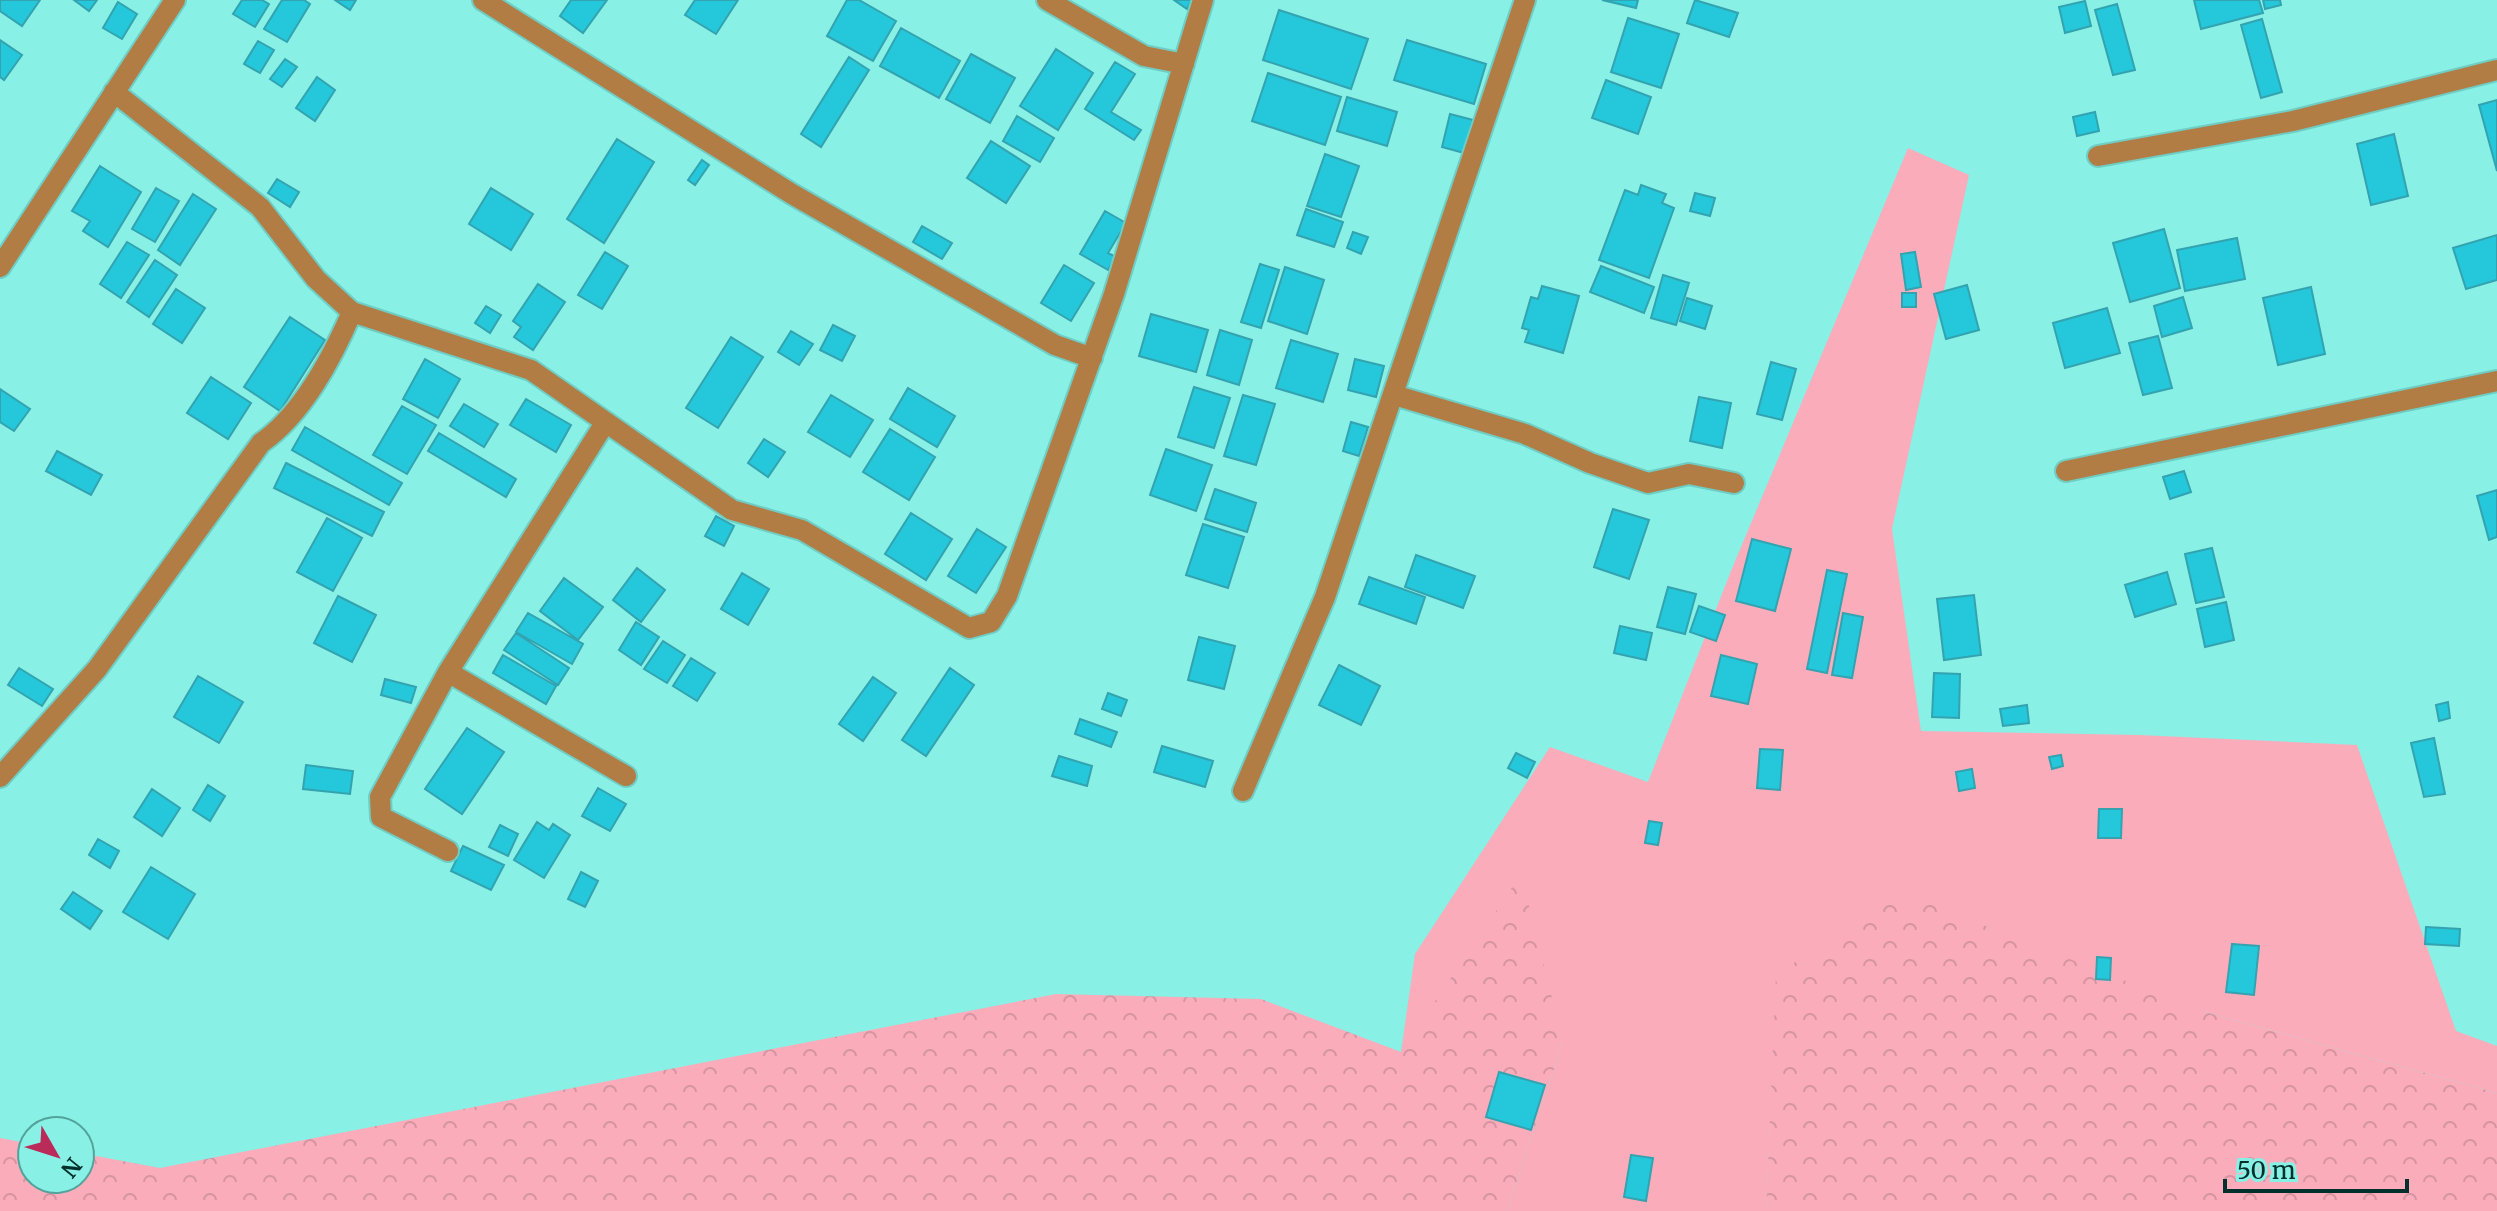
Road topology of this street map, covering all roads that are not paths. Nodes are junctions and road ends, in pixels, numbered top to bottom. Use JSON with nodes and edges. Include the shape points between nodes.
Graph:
{"nodes":[{"id":1,"x":175,"y":0,"type":"edge"},
{"id":2,"x":483,"y":0,"type":"edge"},
{"id":3,"x":1047,"y":0,"type":"edge"},
{"id":4,"x":1203,"y":0,"type":"edge"},
{"id":5,"x":1525,"y":0,"type":"edge"},
{"id":6,"x":1184,"y":64,"type":"junction"},
{"id":7,"x":2497,"y":70,"type":"edge"},
{"id":8,"x":114,"y":92,"type":"junction"},
{"id":9,"x":2098,"y":156,"type":"dead end"},
{"id":10,"x":0,"y":267,"type":"edge"},
{"id":11,"x":352,"y":312,"type":"junction"},
{"id":12,"x":1092,"y":358,"type":"junction"},
{"id":13,"x":2497,"y":381,"type":"edge"},
{"id":14,"x":1394,"y":395,"type":"junction"},
{"id":15,"x":605,"y":423,"type":"junction"},
{"id":16,"x":2066,"y":471,"type":"dead end"},
{"id":17,"x":1734,"y":483,"type":"dead end"},
{"id":18,"x":448,"y":672,"type":"junction"},
{"id":19,"x":626,"y":776,"type":"dead end"},
{"id":20,"x":0,"y":777,"type":"edge"},
{"id":21,"x":1243,"y":791,"type":"dead end"},
{"id":22,"x":448,"y":851,"type":"dead end"}],
"edges":[{"from":1,"to":8,"type":"street"},
{"from":2,"to":12,"type":"street","via":[[792,194],[1055,345]]},
{"from":3,"to":6,"type":"street","via":[[1144,56]]},
{"from":4,"to":6,"type":"street"},
{"from":5,"to":14,"type":"street"},
{"from":6,"to":12,"type":"street"},
{"from":7,"to":9,"type":"street","via":[[2293,121]]},
{"from":8,"to":10,"type":"street"},
{"from":8,"to":11,"type":"street","via":[[260,207],[316,279]]},
{"from":11,"to":15,"type":"street","via":[[531,370]]},
{"from":11,"to":20,"type":"street","via":[[331,356],[281,430],[261,443],[97,669]]},
{"from":12,"to":15,"type":"street","via":[[1007,596],[991,622],[969,628],[802,530],[732,510]]},
{"from":13,"to":16,"type":"street"},
{"from":14,"to":17,"type":"street","via":[[1525,434],[1648,483],[1689,474]]},
{"from":14,"to":21,"type":"street","via":[[1325,597]]},
{"from":15,"to":18,"type":"street"},
{"from":18,"to":19,"type":"street"},
{"from":18,"to":22,"type":"street","via":[[380,797],[381,817]]}]}
